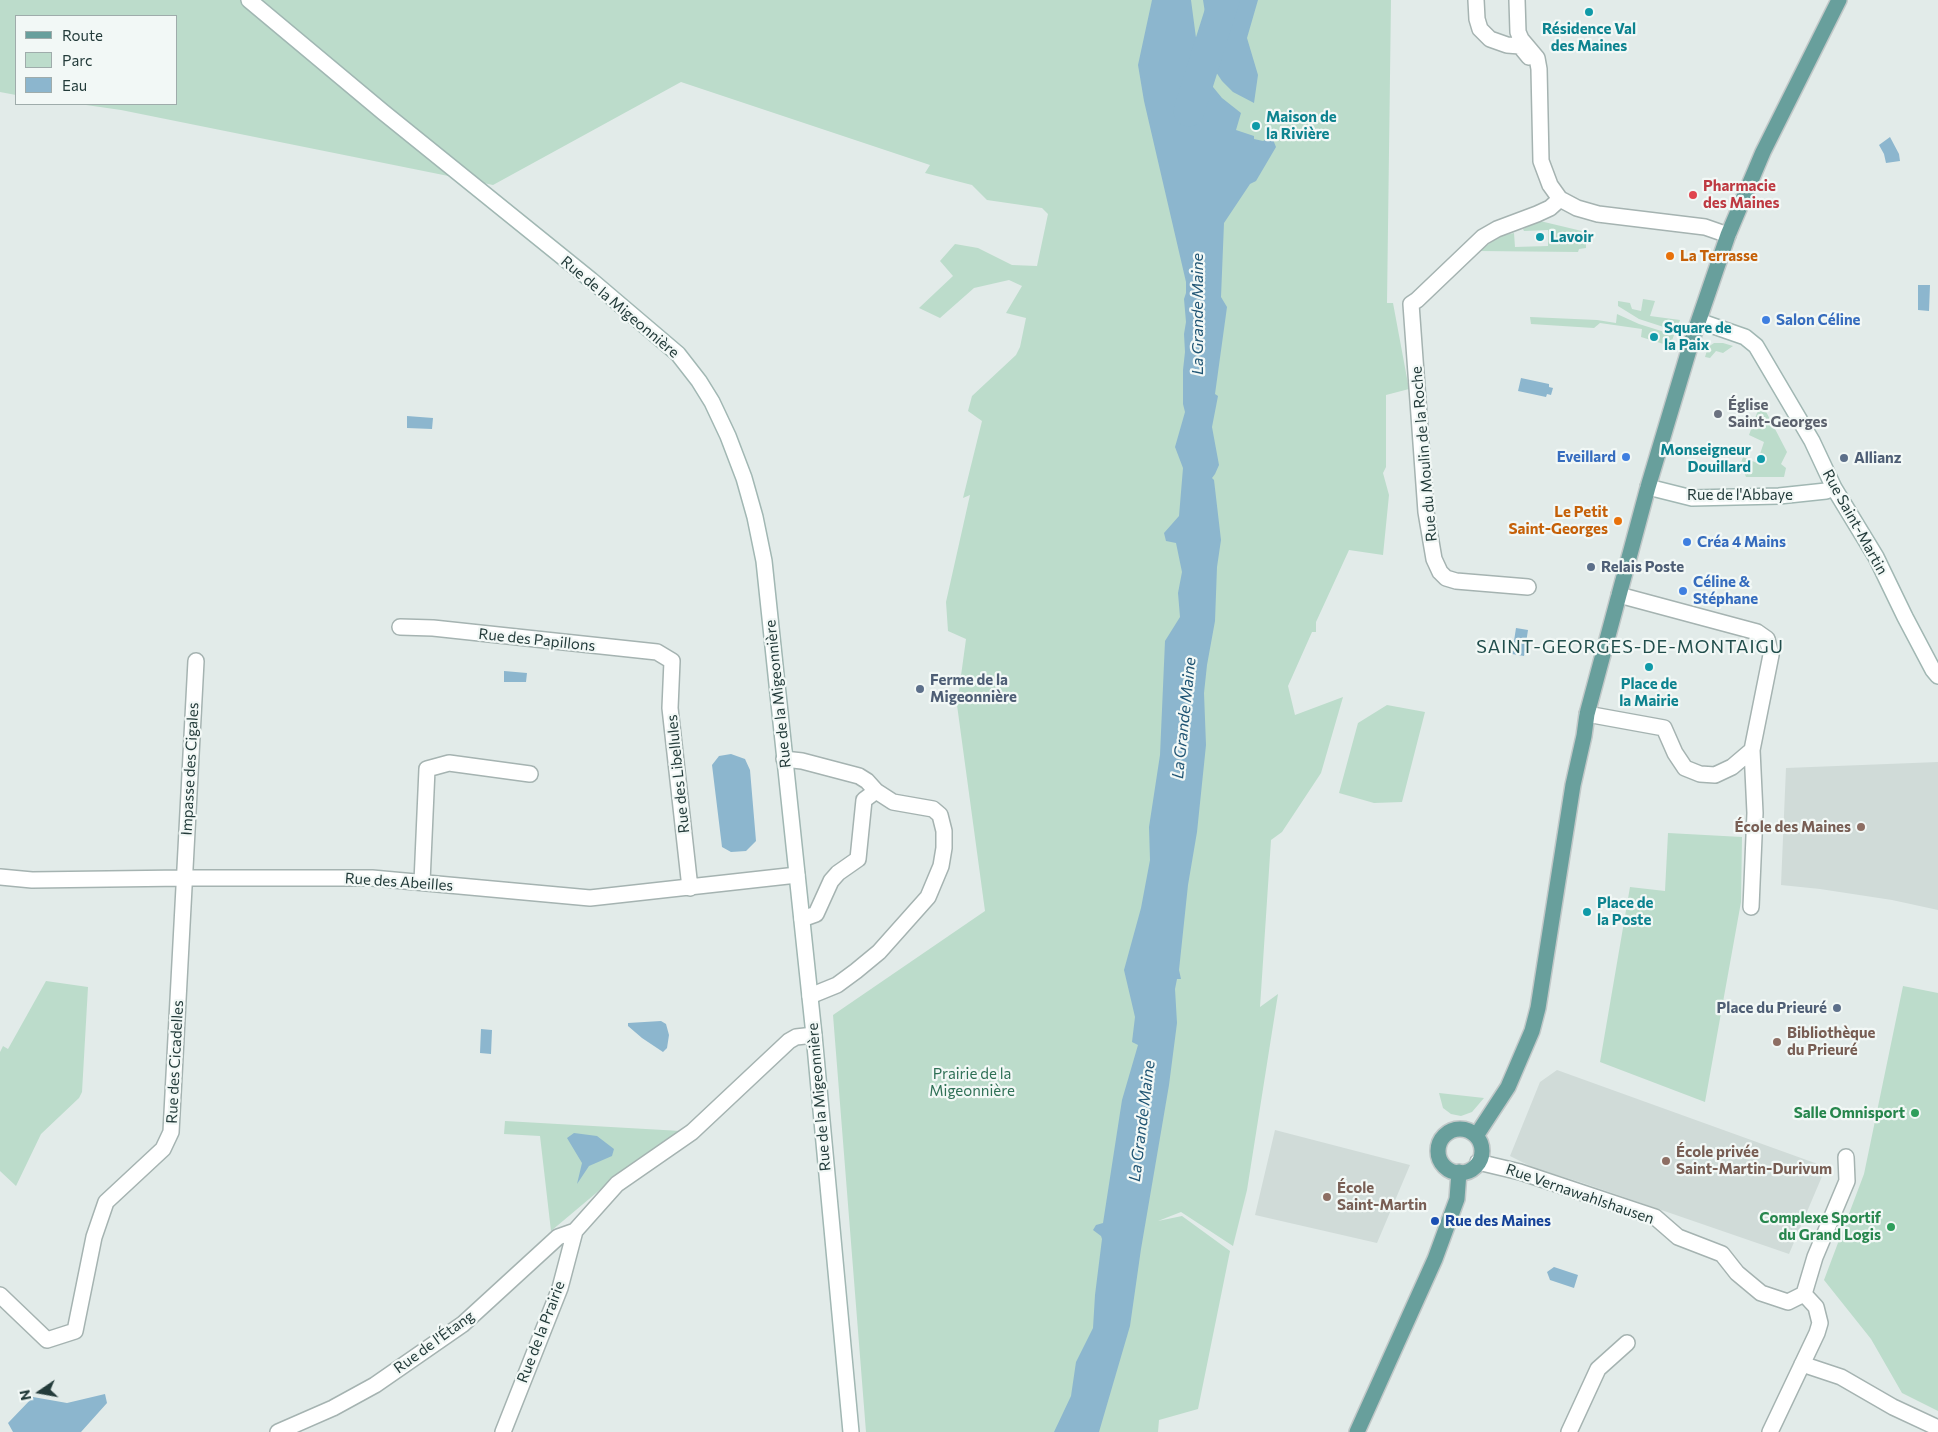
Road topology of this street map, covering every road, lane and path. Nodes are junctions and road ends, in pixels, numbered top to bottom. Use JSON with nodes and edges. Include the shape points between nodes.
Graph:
{"nodes":[{"id":1,"x":249,"y":0,"type":"edge"},
{"id":2,"x":1476,"y":0,"type":"edge"},
{"id":3,"x":1517,"y":0,"type":"edge"},
{"id":4,"x":1839,"y":0,"type":"edge"},
{"id":5,"x":1539,"y":69,"type":"junction"},
{"id":6,"x":1560,"y":199,"type":"junction"},
{"id":7,"x":1728,"y":235,"type":"junction"},
{"id":8,"x":1699,"y":321,"type":"junction"},
{"id":9,"x":1648,"y":487,"type":"junction"},
{"id":10,"x":1834,"y":488,"type":"junction"},
{"id":11,"x":1528,"y":587,"type":"dead end"},
{"id":12,"x":1619,"y":595,"type":"junction"},
{"id":13,"x":400,"y":627,"type":"dead end"},
{"id":14,"x":196,"y":661,"type":"dead end"},
{"id":15,"x":672,"y":661,"type":"joint"},
{"id":16,"x":1938,"y":676,"type":"edge"},
{"id":17,"x":1587,"y":714,"type":"junction"},
{"id":18,"x":1752,"y":750,"type":"junction"},
{"id":19,"x":784,"y":759,"type":"junction"},
{"id":20,"x":530,"y":774,"type":"dead end"},
{"id":21,"x":876,"y":791,"type":"junction"},
{"id":22,"x":797,"y":875,"type":"junction"},
{"id":23,"x":0,"y":877,"type":"edge"},
{"id":24,"x":184,"y":878,"type":"junction"},
{"id":25,"x":422,"y":882,"type":"junction"},
{"id":26,"x":690,"y":888,"type":"junction"},
{"id":27,"x":1751,"y":907,"type":"dead end"},
{"id":28,"x":802,"y":920,"type":"junction"},
{"id":29,"x":810,"y":996,"type":"junction"},
{"id":30,"x":814,"y":1035,"type":"junction"},
{"id":31,"x":1476,"y":1136,"type":"junction"},
{"id":32,"x":1846,"y":1158,"type":"dead end"},
{"id":33,"x":1478,"y":1162,"type":"junction"},
{"id":34,"x":1459,"y":1172,"type":"junction"},
{"id":35,"x":575,"y":1231,"type":"junction"},
{"id":36,"x":1804,"y":1294,"type":"junction"},
{"id":37,"x":0,"y":1295,"type":"edge"},
{"id":38,"x":1628,"y":1343,"type":"dead end"},
{"id":39,"x":1802,"y":1364,"type":"junction"},
{"id":40,"x":1938,"y":1428,"type":"edge"},
{"id":41,"x":278,"y":1432,"type":"edge"},
{"id":42,"x":503,"y":1432,"type":"edge"},
{"id":43,"x":852,"y":1432,"type":"edge"},
{"id":44,"x":1357,"y":1432,"type":"edge"},
{"id":45,"x":1569,"y":1432,"type":"edge"},
{"id":46,"x":1770,"y":1432,"type":"edge"}],
"edges":[{"from":1,"to":19,"type":"street","name":"Rue de la Migeonnière","via":[[592,280],[678,354],[699,381],[728,436],[755,517],[764,561]]},
{"from":2,"to":5,"type":"street","via":[[1480,29],[1490,39],[1520,46]]},
{"from":3,"to":5,"type":"street","via":[[1518,32],[1538,58]]},
{"from":4,"to":7,"type":"main road","via":[[1763,152]]},
{"from":5,"to":6,"type":"street","via":[[1541,161]]},
{"from":6,"to":7,"type":"street","via":[[1598,214],[1704,227]]},
{"from":6,"to":11,"type":"street","name":"Rue du Moulin de la Roche","via":[[1550,208],[1484,237],[1411,304],[1425,503],[1434,559],[1440,572],[1456,581]]},
{"from":7,"to":8,"type":"main road"},
{"from":8,"to":9,"type":"main road"},
{"from":8,"to":10,"type":"street","name":"Rue Saint-Martin","via":[[1745,337],[1756,346],[1812,440]]},
{"from":9,"to":10,"type":"street","name":"Rue de l'Abbaye","via":[[1692,498],[1799,495]]},
{"from":9,"to":12,"type":"main road"},
{"from":10,"to":16,"type":"street","name":"Rue Saint-Martin","via":[[1876,556]]},
{"from":12,"to":17,"type":"main road"},
{"from":12,"to":18,"type":"street","via":[[1757,632],[1767,639],[1771,655]]},
{"from":13,"to":15,"type":"street","name":"Rue des Papillons","via":[[657,652]]},
{"from":14,"to":24,"type":"street","name":"Impasse des Cigales"},
{"from":15,"to":26,"type":"street","name":"Rue des Libellules","via":[[670,708]]},
{"from":17,"to":18,"type":"street","via":[[1664,728],[1685,768],[1700,774],[1715,775],[1732,767]]},
{"from":17,"to":31,"type":"main road","via":[[1532,1031],[1508,1087]]},
{"from":18,"to":27,"type":"street","via":[[1755,813]]},
{"from":19,"to":21,"type":"street","via":[[859,776]]},
{"from":19,"to":22,"type":"street","name":"Rue de la Migeonnière"},
{"from":20,"to":25,"type":"street","via":[[449,763],[427,769]]},
{"from":21,"to":28,"type":"street","via":[[864,800],[858,859],[831,881],[816,914]]},
{"from":21,"to":29,"type":"street","via":[[893,802],[927,807],[940,815],[944,831],[940,866],[928,897],[879,952],[837,986]]},
{"from":22,"to":26,"type":"street","name":"Rue des Abeilles"},
{"from":22,"to":28,"type":"street","name":"Rue de la Migeonnière"},
{"from":23,"to":24,"type":"street","name":"Rue des Abeilles","via":[[32,880]]},
{"from":24,"to":25,"type":"street","name":"Rue des Abeilles","via":[[372,878]]},
{"from":24,"to":37,"type":"street","name":"Rue des Cicadelles","via":[[171,1132],[163,1149],[106,1202],[94,1237],[75,1331],[47,1340]]},
{"from":25,"to":26,"type":"street","name":"Rue des Abeilles","via":[[590,898]]},
{"from":28,"to":29,"type":"street","name":"Rue de la Migeonnière"},
{"from":29,"to":30,"type":"street","name":"Rue de la Migeonnière"},
{"from":30,"to":35,"type":"street","via":[[789,1041],[692,1132],[617,1184]]},
{"from":30,"to":43,"type":"street","name":"Rue de la Migeonnière"},
{"from":31,"to":33,"type":"main road","via":[[1481,1149]]},
{"from":31,"to":34,"type":"main road","via":[[1470,1131],[1457,1129],[1444,1135],[1440,1141],[1441,1162]]},
{"from":32,"to":36,"type":"street","via":[[1847,1181],[1815,1257]]},
{"from":33,"to":34,"type":"main road"},
{"from":33,"to":36,"type":"street","name":"Rue Vernawahlshausen","via":[[1520,1172],[1655,1217],[1678,1237],[1722,1254],[1737,1274],[1761,1293],[1788,1302]]},
{"from":34,"to":44,"type":"main road","via":[[1457,1199],[1435,1259]]},
{"from":35,"to":41,"type":"street","name":"Rue de l'Étang","via":[[558,1237],[463,1324],[375,1385]]},
{"from":35,"to":42,"type":"street","name":"Rue de la Prairie","via":[[560,1288]]},
{"from":36,"to":39,"type":"street","via":[[1819,1313],[1820,1323]]},
{"from":38,"to":45,"type":"street","via":[[1598,1369]]},
{"from":39,"to":40,"type":"street","via":[[1841,1377]]},
{"from":39,"to":46,"type":"street"}]}
